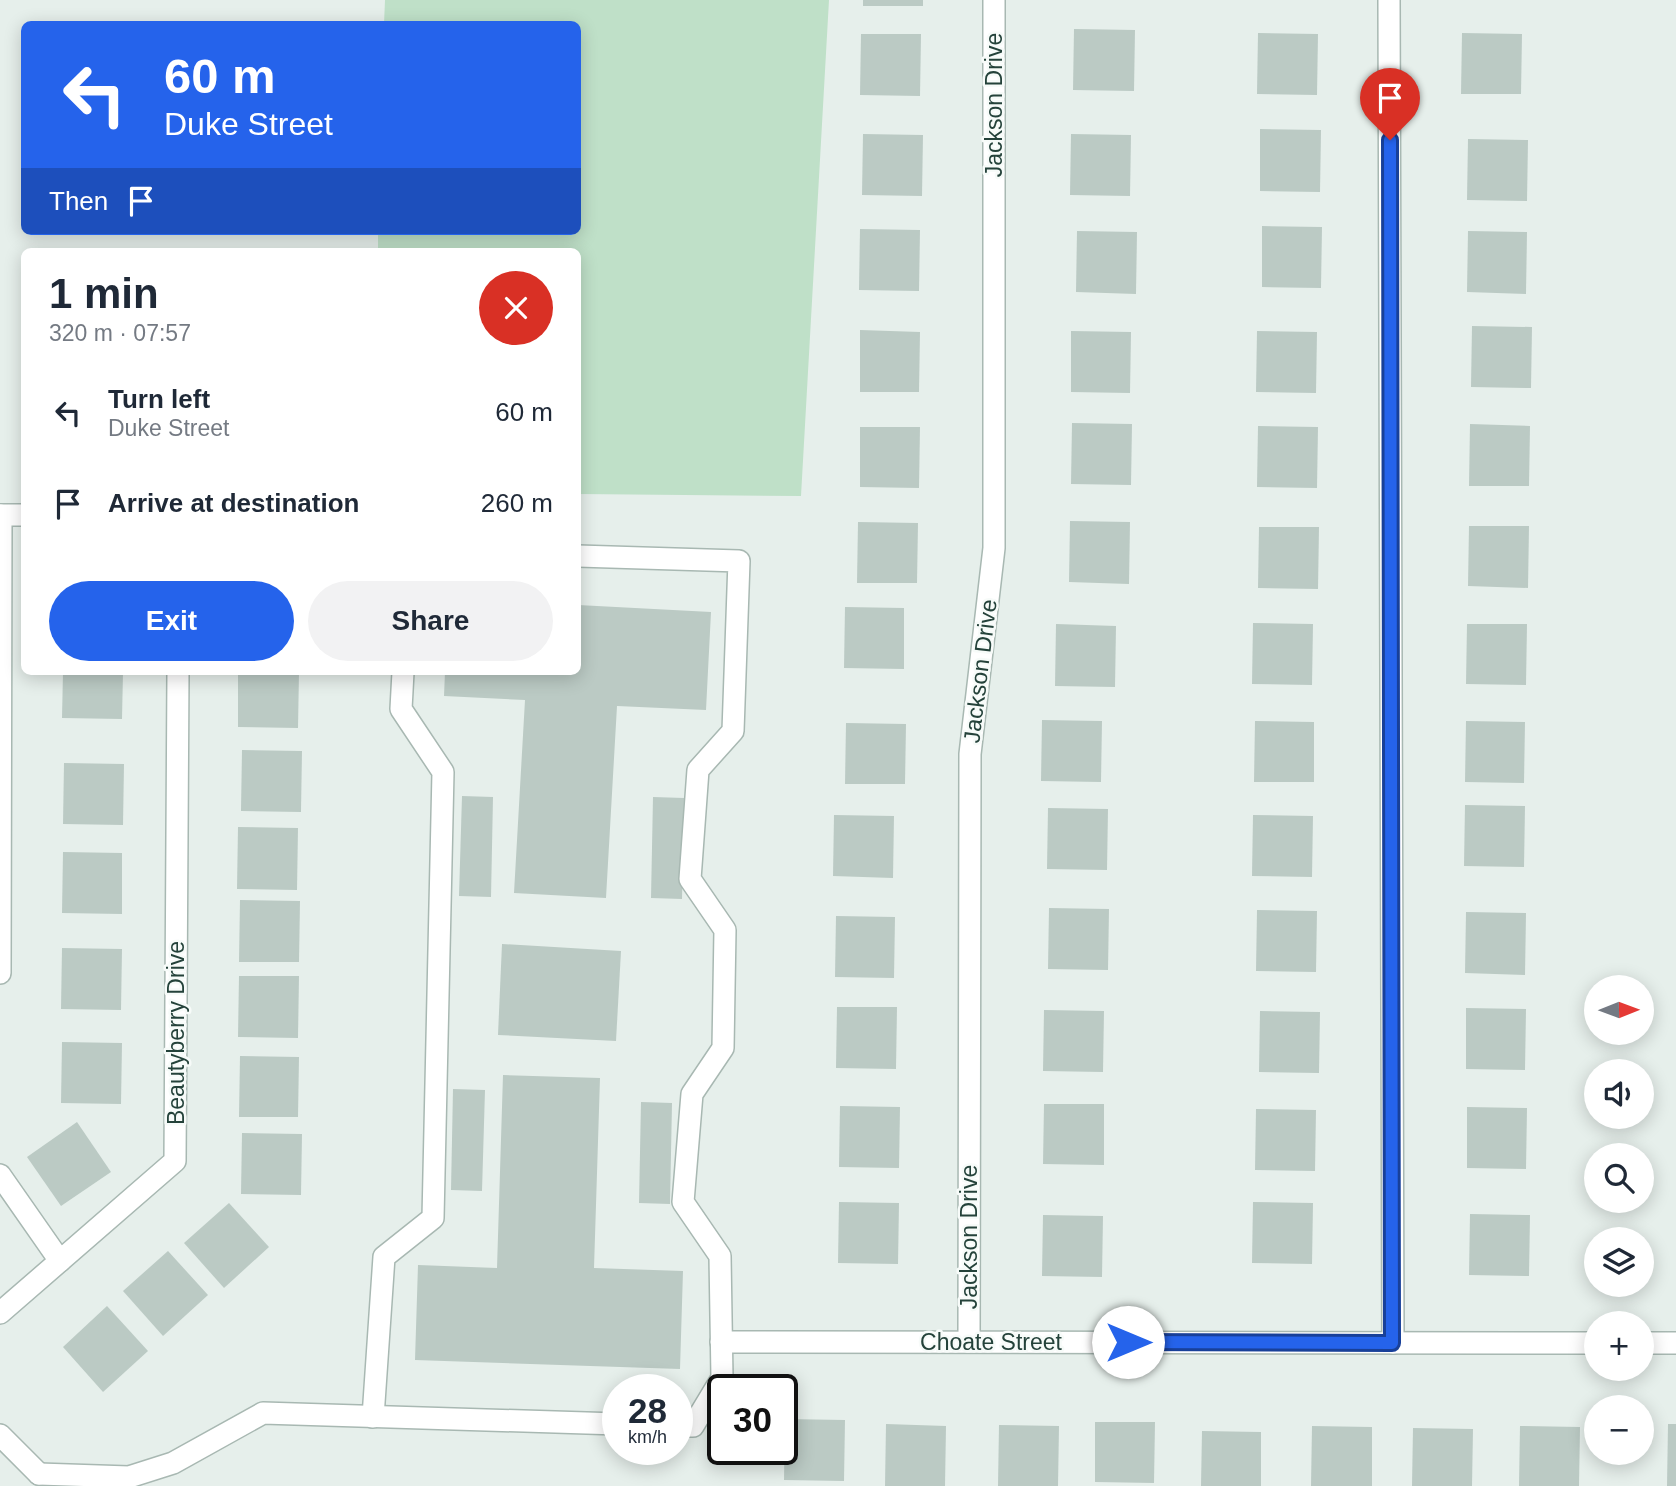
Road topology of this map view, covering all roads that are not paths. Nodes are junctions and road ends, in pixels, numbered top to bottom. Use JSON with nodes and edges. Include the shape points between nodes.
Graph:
{"nodes":[{"id":1,"x":994,"y":0,"type":"edge"},
{"id":2,"x":1390,"y":0,"type":"edge"},
{"id":3,"x":1,"y":515,"type":"edge"},
{"id":4,"x":21,"y":515,"type":"edge"},
{"id":5,"x":581,"y":556,"type":"edge"},
{"id":6,"x":178,"y":675,"type":"edge"},
{"id":7,"x":403,"y":675,"type":"edge"},
{"id":8,"x":0,"y":973,"type":"edge"},
{"id":9,"x":0,"y":1175,"type":"edge"},
{"id":10,"x":60,"y":1261,"type":"junction"},
{"id":11,"x":0,"y":1313,"type":"edge"},
{"id":12,"x":721,"y":1342,"type":"junction"},
{"id":13,"x":969,"y":1342,"type":"junction"},
{"id":14,"x":1392,"y":1343,"type":"junction"},
{"id":15,"x":1584,"y":1343,"type":"edge"},
{"id":16,"x":1654,"y":1343,"type":"edge"},
{"id":17,"x":1676,"y":1343,"type":"edge"},
{"id":18,"x":373,"y":1417,"type":"junction"},
{"id":19,"x":602,"y":1424,"type":"edge"},
{"id":20,"x":693,"y":1426,"type":"edge"},
{"id":21,"x":0,"y":1435,"type":"edge"},
{"id":22,"x":38,"y":1480,"type":"edge"}],
"edges":[{"from":1,"to":13,"type":"street","name":"Jackson Drive","via":[[994,548],[970,754]]},
{"from":2,"to":14,"type":"street"},
{"from":3,"to":4,"type":"street"},
{"from":3,"to":8,"type":"street"},
{"from":5,"to":12,"type":"street","via":[[739,561],[733,731],[698,770],[690,878],[725,930],[723,1048],[692,1094],[683,1202],[720,1256]]},
{"from":6,"to":10,"type":"street","name":"Beautyberry Drive","via":[[175,1161]]},
{"from":7,"to":18,"type":"street","via":[[401,709],[443,772],[433,1218],[384,1257]]},
{"from":9,"to":10,"type":"street"},
{"from":10,"to":11,"type":"street","name":"Beautyberry Drive"},
{"from":12,"to":13,"type":"street","name":"Choate Street"},
{"from":12,"to":20,"type":"street","via":[[722,1378]]},
{"from":13,"to":14,"type":"street","name":"Choate Street"},
{"from":14,"to":15,"type":"street","name":"Choate Street"},
{"from":16,"to":17,"type":"street"},
{"from":18,"to":19,"type":"street"},
{"from":18,"to":22,"type":"street","via":[[263,1413],[173,1463],[129,1477]]},
{"from":21,"to":22,"type":"street"}]}
